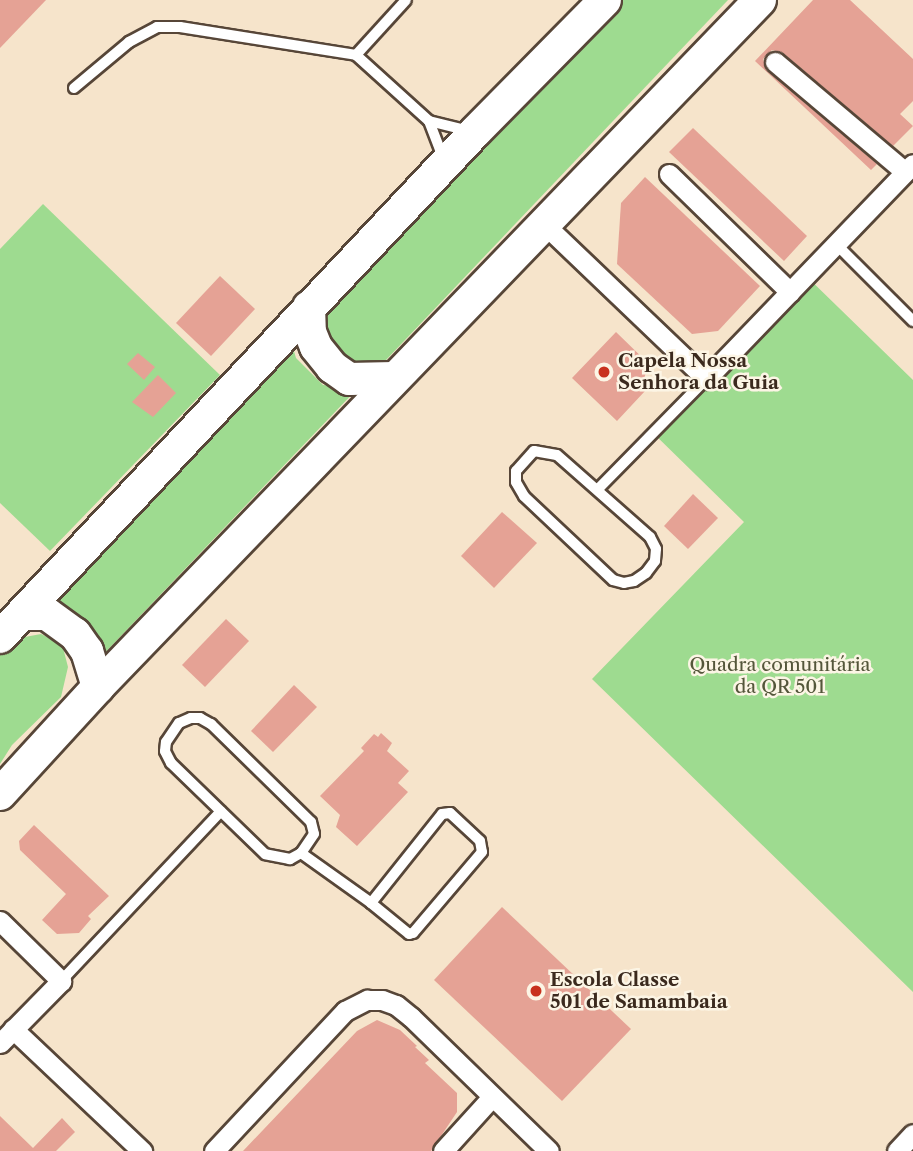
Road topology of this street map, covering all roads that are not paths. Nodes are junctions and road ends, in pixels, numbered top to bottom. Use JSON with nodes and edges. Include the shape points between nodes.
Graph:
{"nodes":[{"id":1,"x":406,"y":0,"type":"edge"},
{"id":2,"x":605,"y":0,"type":"edge"},
{"id":3,"x":760,"y":0,"type":"edge"},
{"id":4,"x":356,"y":55,"type":"junction"},
{"id":5,"x":775,"y":62,"type":"dead end"},
{"id":6,"x":74,"y":88,"type":"dead end"},
{"id":7,"x":429,"y":121,"type":"junction"},
{"id":8,"x":475,"y":132,"type":"junction"},
{"id":9,"x":445,"y":164,"type":"junction"},
{"id":10,"x":909,"y":168,"type":"edge"},
{"id":11,"x":669,"y":174,"type":"dead end"},
{"id":12,"x":543,"y":223,"type":"junction"},
{"id":13,"x":836,"y":244,"type":"junction"},
{"id":14,"x":790,"y":292,"type":"junction"},
{"id":15,"x":309,"y":307,"type":"junction"},
{"id":16,"x":913,"y":320,"type":"edge"},
{"id":17,"x":394,"y":378,"type":"junction"},
{"id":18,"x":706,"y":379,"type":"junction"},
{"id":19,"x":598,"y":488,"type":"junction"},
{"id":20,"x":22,"y":614,"type":"junction"},
{"id":21,"x":0,"y":636,"type":"edge"},
{"id":22,"x":98,"y":687,"type":"junction"},
{"id":23,"x":0,"y":794,"type":"edge"},
{"id":24,"x":221,"y":811,"type":"junction"},
{"id":25,"x":300,"y":853,"type":"junction"},
{"id":26,"x":371,"y":903,"type":"junction"},
{"id":27,"x":0,"y":921,"type":"edge"},
{"id":28,"x":61,"y":981,"type":"junction"},
{"id":29,"x":6,"y":1036,"type":"edge"},
{"id":30,"x":491,"y":1097,"type":"junction"},
{"id":31,"x":913,"y":1134,"type":"edge"},
{"id":32,"x":142,"y":1151,"type":"edge"},
{"id":33,"x":214,"y":1151,"type":"edge"},
{"id":34,"x":443,"y":1151,"type":"edge"},
{"id":35,"x":549,"y":1151,"type":"edge"},
{"id":36,"x":897,"y":1151,"type":"edge"}],
"edges":[{"from":1,"to":4,"type":"lane"},
{"from":2,"to":8,"type":"main road"},
{"from":3,"to":12,"type":"main road"},
{"from":4,"to":6,"type":"lane","via":[[157,27],[129,42]]},
{"from":4,"to":7,"type":"lane"},
{"from":5,"to":10,"type":"street"},
{"from":7,"to":8,"type":"lane"},
{"from":7,"to":9,"type":"lane"},
{"from":8,"to":9,"type":"main road"},
{"from":9,"to":15,"type":"main road"},
{"from":10,"to":13,"type":"street"},
{"from":11,"to":14,"type":"street"},
{"from":12,"to":17,"type":"main road"},
{"from":12,"to":18,"type":"street"},
{"from":13,"to":14,"type":"street"},
{"from":13,"to":16,"type":"lane"},
{"from":14,"to":18,"type":"street"},
{"from":15,"to":17,"type":"main road","via":[[310,332],[332,367],[349,379]]},
{"from":15,"to":20,"type":"main road"},
{"from":17,"to":22,"type":"main road"},
{"from":18,"to":19,"type":"lane"},
{"from":19,"to":19,"type":"lane","via":[[650,537],[656,549],[651,567],[634,581],[613,580],[543,515],[524,496],[516,471],[534,451],[544,451],[557,455]]},
{"from":20,"to":21,"type":"main road"},
{"from":20,"to":22,"type":"main road","via":[[47,614],[75,634],[87,651]]},
{"from":22,"to":23,"type":"main road"},
{"from":24,"to":25,"type":"lane","via":[[265,854],[290,859]]},
{"from":24,"to":25,"type":"lane","via":[[171,763],[165,751],[178,723],[200,718],[211,724],[311,822],[314,834]]},
{"from":24,"to":28,"type":"lane"},
{"from":25,"to":26,"type":"lane"},
{"from":26,"to":26,"type":"lane","via":[[413,933],[482,852],[482,844],[450,813],[442,814]]},
{"from":27,"to":28,"type":"street"},
{"from":28,"to":29,"type":"street"},
{"from":29,"to":32,"type":"street"},
{"from":30,"to":33,"type":"street","via":[[404,1011],[382,1000],[367,1000],[345,1011]]},
{"from":30,"to":34,"type":"street"},
{"from":30,"to":35,"type":"street"},
{"from":31,"to":36,"type":"street"}]}
